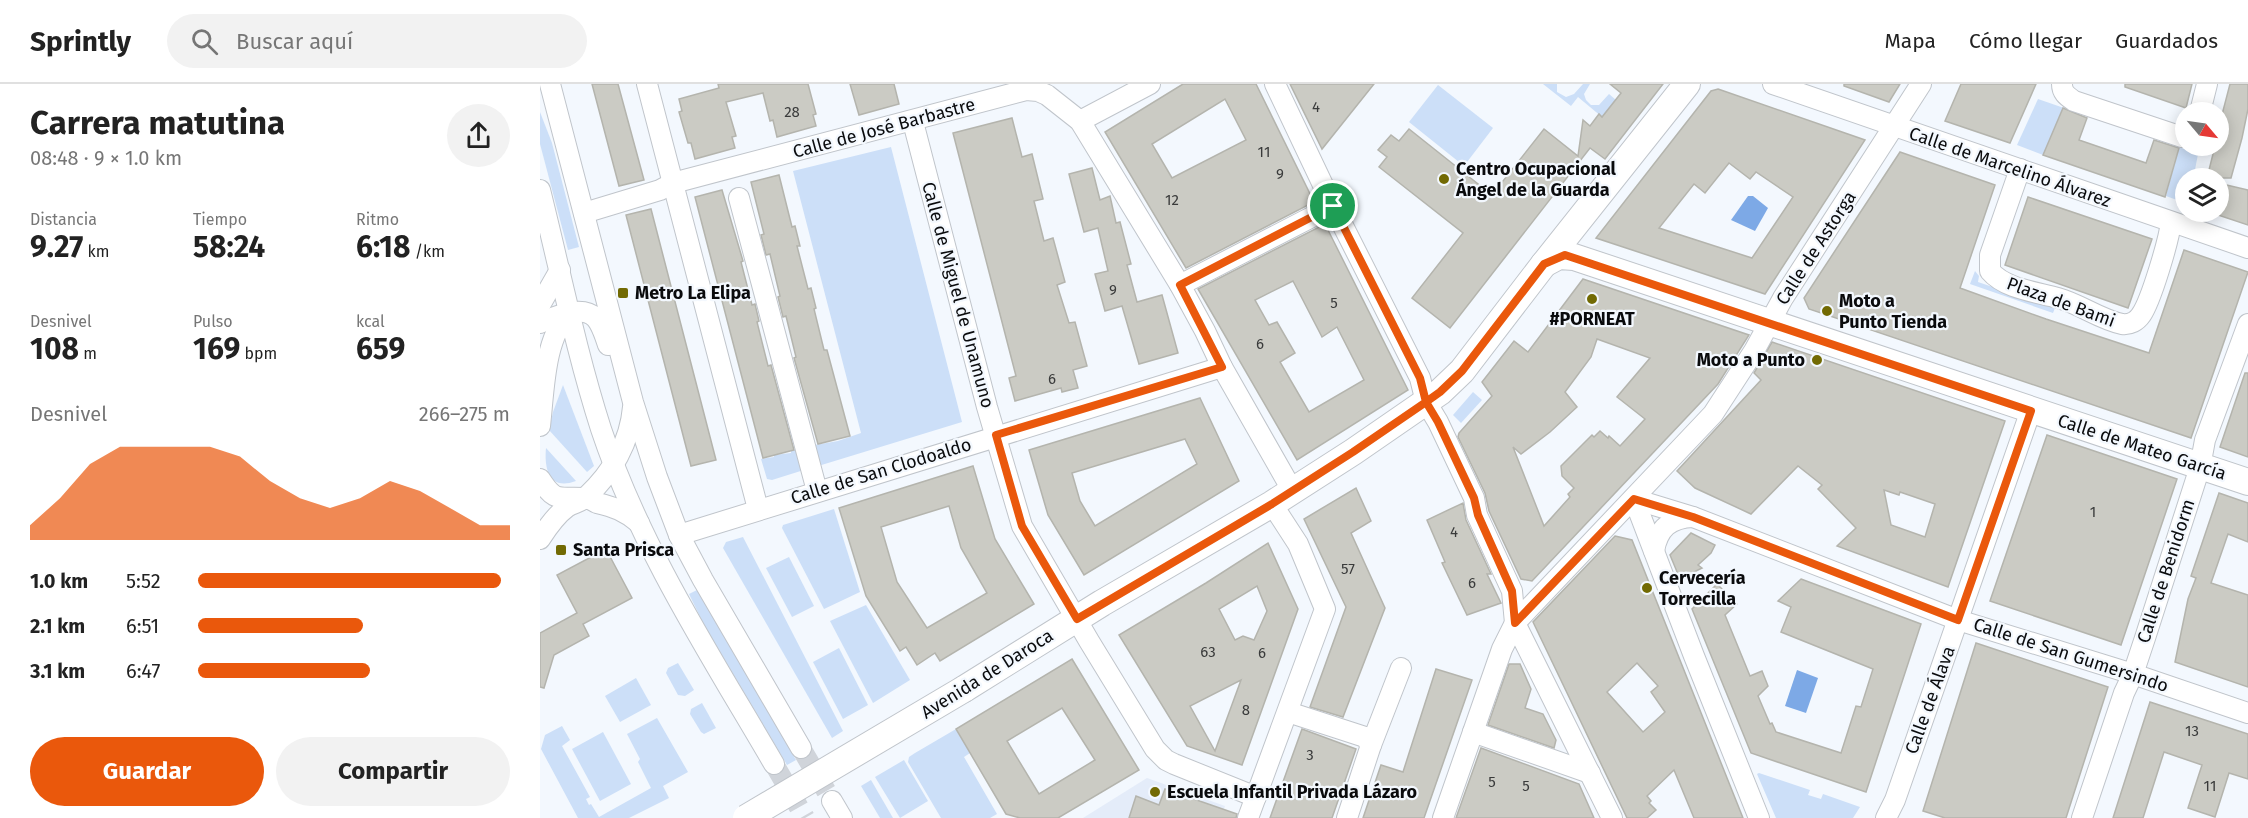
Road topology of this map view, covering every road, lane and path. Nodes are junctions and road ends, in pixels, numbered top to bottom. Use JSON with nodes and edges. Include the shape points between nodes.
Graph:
{"nodes":[{"id":1,"x":550,"y":84,"type":"edge"},
{"id":2,"x":647,"y":84,"type":"edge"},
{"id":3,"x":1150,"y":84,"type":"edge"},
{"id":4,"x":1275,"y":84,"type":"edge"},
{"id":5,"x":1773,"y":84,"type":"edge"},
{"id":6,"x":1921,"y":84,"type":"edge"},
{"id":7,"x":2062,"y":84,"type":"edge"},
{"id":8,"x":2207,"y":84,"type":"edge"},
{"id":9,"x":1682,"y":86,"type":"edge"},
{"id":10,"x":2202,"y":102,"type":"edge"},
{"id":11,"x":1080,"y":121,"type":"junction"},
{"id":12,"x":913,"y":122,"type":"junction"},
{"id":13,"x":1894,"y":127,"type":"junction"},
{"id":14,"x":2175,"y":135,"type":"edge"},
{"id":15,"x":2020,"y":170,"type":"junction"},
{"id":16,"x":673,"y":183,"type":"junction"},
{"id":17,"x":540,"y":190,"type":"edge"},
{"id":18,"x":739,"y":198,"type":"dead end"},
{"id":19,"x":1333,"y":206,"type":"junction"},
{"id":20,"x":584,"y":213,"type":"junction"},
{"id":21,"x":2171,"y":222,"type":"junction"},
{"id":22,"x":1576,"y":224,"type":"junction"},
{"id":23,"x":2248,"y":248,"type":"edge"},
{"id":24,"x":1592,"y":263,"type":"junction"},
{"id":25,"x":1544,"y":264,"type":"junction"},
{"id":26,"x":560,"y":270,"type":"junction"},
{"id":27,"x":1180,"y":285,"type":"junction"},
{"id":28,"x":540,"y":305,"type":"edge"},
{"id":29,"x":570,"y":313,"type":"junction"},
{"id":30,"x":1769,"y":321,"type":"junction"},
{"id":31,"x":540,"y":323,"type":"edge"},
{"id":32,"x":2248,"y":324,"type":"edge"},
{"id":33,"x":540,"y":361,"type":"edge"},
{"id":34,"x":1222,"y":367,"type":"junction"},
{"id":35,"x":546,"y":381,"type":"junction"},
{"id":36,"x":631,"y":394,"type":"junction"},
{"id":37,"x":1426,"y":402,"type":"junction"},
{"id":38,"x":2031,"y":411,"type":"junction"},
{"id":39,"x":540,"y":426,"type":"edge"},
{"id":40,"x":996,"y":435,"type":"junction"},
{"id":41,"x":614,"y":463,"type":"junction"},
{"id":42,"x":2200,"y":467,"type":"junction"},
{"id":43,"x":540,"y":479,"type":"edge"},
{"id":44,"x":2248,"y":482,"type":"edge"},
{"id":45,"x":817,"y":491,"type":"junction"},
{"id":46,"x":1282,"y":497,"type":"junction"},
{"id":47,"x":586,"y":498,"type":"junction"},
{"id":48,"x":1634,"y":499,"type":"junction"},
{"id":49,"x":758,"y":509,"type":"junction"},
{"id":50,"x":1693,"y":517,"type":"junction"},
{"id":51,"x":640,"y":524,"type":"junction"},
{"id":52,"x":679,"y":535,"type":"junction"},
{"id":53,"x":540,"y":539,"type":"edge"},
{"id":54,"x":1654,"y":551,"type":"junction"},
{"id":55,"x":1077,"y":619,"type":"junction"},
{"id":56,"x":1958,"y":620,"type":"junction"},
{"id":57,"x":1515,"y":623,"type":"junction"},
{"id":58,"x":1401,"y":668,"type":"dead end"},
{"id":59,"x":2133,"y":674,"type":"junction"},
{"id":60,"x":1288,"y":712,"type":"junction"},
{"id":61,"x":2248,"y":713,"type":"edge"},
{"id":62,"x":1473,"y":732,"type":"junction"},
{"id":63,"x":1371,"y":745,"type":"junction"},
{"id":64,"x":801,"y":748,"type":"tunnel mouth"},
{"id":65,"x":774,"y":764,"type":"tunnel mouth"},
{"id":66,"x":1590,"y":772,"type":"junction"},
{"id":67,"x":1256,"y":796,"type":"junction"},
{"id":68,"x":1889,"y":817,"type":"edge"},
{"id":69,"x":746,"y":818,"type":"edge"},
{"id":70,"x":1248,"y":818,"type":"edge"},
{"id":71,"x":1347,"y":818,"type":"edge"},
{"id":72,"x":1443,"y":818,"type":"edge"},
{"id":73,"x":1612,"y":818,"type":"edge"},
{"id":74,"x":1759,"y":818,"type":"edge"},
{"id":75,"x":2082,"y":818,"type":"edge"}],
"edges":[{"from":1,"to":20,"type":"street"},
{"from":2,"to":16,"type":"street"},
{"from":3,"to":11,"type":"street"},
{"from":4,"to":19,"type":"street"},
{"from":5,"to":13,"type":"street","name":"Calle de Marcelino Álvarez"},
{"from":6,"to":13,"type":"street","name":"Calle de Astorga"},
{"from":7,"to":14,"type":"street","via":[[2062,90],[2074,101]]},
{"from":8,"to":10,"type":"street"},
{"from":9,"to":22,"type":"main road","name":"Avenida de Daroca"},
{"from":11,"to":12,"type":"street","name":"Calle de José Barbastre","via":[[1047,95],[1026,90]]},
{"from":11,"to":27,"type":"street","name":"Calle de José Barbastre"},
{"from":12,"to":16,"type":"street","name":"Calle de José Barbastre"},
{"from":12,"to":40,"type":"street","name":"Calle de Miguel de Unamuno"},
{"from":13,"to":15,"type":"street","name":"Calle de Marcelino Álvarez"},
{"from":13,"to":30,"type":"street","name":"Calle de Astorga"},
{"from":15,"to":21,"type":"street","name":"Calle de Marcelino Álvarez"},
{"from":15,"to":21,"type":"street","name":"Plaza de Bami","via":[[1990,255],[1990,271],[2002,280],[2123,324],[2135,321],[2145,309]]},
{"from":16,"to":20,"type":"street","name":"Calle de José Barbastre"},
{"from":16,"to":49,"type":"street"},
{"from":17,"to":26,"type":"street"},
{"from":18,"to":45,"type":"street"},
{"from":19,"to":27,"type":"street"},
{"from":19,"to":37,"type":"street","via":[[1420,378]]},
{"from":20,"to":36,"type":"street"},
{"from":21,"to":23,"type":"street","name":"Calle de Marcelino Álvarez"},
{"from":22,"to":24,"type":"main road","via":[[1576,246]]},
{"from":22,"to":25,"type":"main road","name":"Avenida de Daroca"},
{"from":24,"to":25,"type":"main road","name":"Calle de Mateo García","via":[[1565,255]]},
{"from":24,"to":30,"type":"main road","name":"Calle de Mateo García"},
{"from":25,"to":37,"type":"main road","name":"Avenida de Daroca","via":[[1462,371]]},
{"from":26,"to":28,"type":"street"},
{"from":26,"to":29,"type":"street"},
{"from":27,"to":34,"type":"street","name":"Calle de José Barbastre"},
{"from":29,"to":31,"type":"street"},
{"from":29,"to":35,"type":"street","via":[[551,343]]},
{"from":29,"to":36,"type":"street","via":[[578,310],[592,314]]},
{"from":29,"to":41,"type":"street"},
{"from":30,"to":38,"type":"main road","name":"Calle de Mateo García"},
{"from":30,"to":48,"type":"street","name":"Calle de Astorga","via":[[1713,414]]},
{"from":32,"to":42,"type":"street","name":"Calle de Benidorm","via":[[2205,440]]},
{"from":33,"to":35,"type":"street"},
{"from":34,"to":40,"type":"street","name":"Calle de San Clodoaldo"},
{"from":34,"to":46,"type":"street","name":"Calle de José Barbastre","via":[[1276,458]]},
{"from":35,"to":39,"type":"street"},
{"from":36,"to":41,"type":"street","via":[[628,434]]},
{"from":36,"to":52,"type":"street"},
{"from":37,"to":46,"type":"main road","name":"Avenida de Daroca"},
{"from":37,"to":57,"type":"street","via":[[1474,498],[1512,591]]},
{"from":38,"to":42,"type":"main road","name":"Calle de Mateo García"},
{"from":38,"to":56,"type":"street","name":"Calle de Álava"},
{"from":40,"to":45,"type":"street","name":"Calle de San Clodoaldo"},
{"from":40,"to":55,"type":"street","name":"Calle de Miguel de Unamuno","via":[[1022,526]]},
{"from":41,"to":47,"type":"street"},
{"from":41,"to":51,"type":"street"},
{"from":42,"to":44,"type":"main road","name":"Calle de Mateo García"},
{"from":42,"to":59,"type":"street","name":"Calle de Benidorm"},
{"from":43,"to":47,"type":"street","via":[[556,496]]},
{"from":45,"to":49,"type":"street","name":"Calle de San Clodoaldo"},
{"from":46,"to":55,"type":"main road","name":"Avenida de Daroca"},
{"from":46,"to":60,"type":"street","name":"Calle de José Barbastre","via":[[1325,609]]},
{"from":47,"to":51,"type":"street","via":[[622,510]]},
{"from":47,"to":53,"type":"street","via":[[566,508]]},
{"from":48,"to":50,"type":"street","name":"Calle de San Gumersindo"},
{"from":48,"to":54,"type":"street"},
{"from":48,"to":57,"type":"street","name":"Calle de Astorga"},
{"from":49,"to":52,"type":"street","name":"Calle de San Clodoaldo"},
{"from":50,"to":54,"type":"street","via":[[1682,517],[1665,526],[1656,539]]},
{"from":50,"to":56,"type":"street","name":"Calle de San Gumersindo"},
{"from":51,"to":65,"type":"street","via":[[673,591]]},
{"from":52,"to":64,"type":"street"},
{"from":54,"to":74,"type":"street"},
{"from":55,"to":67,"type":"street","name":"Calle de Miguel de Unamuno","via":[[1161,756]]},
{"from":55,"to":69,"type":"main road","name":"Avenida de Daroca","bridge":true},
{"from":56,"to":59,"type":"street","name":"Calle de San Gumersindo"},
{"from":56,"to":68,"type":"street","name":"Calle de Álava"},
{"from":57,"to":62,"type":"street"},
{"from":57,"to":66,"type":"street"},
{"from":58,"to":63,"type":"street"},
{"from":59,"to":61,"type":"street","name":"Calle de San Gumersindo"},
{"from":59,"to":75,"type":"street","name":"Calle de Benidorm"},
{"from":60,"to":63,"type":"street","via":[[1365,737]]},
{"from":60,"to":67,"type":"street","name":"Calle de José Barbastre"},
{"from":62,"to":66,"type":"street"},
{"from":62,"to":72,"type":"street"},
{"from":63,"to":71,"type":"street"},
{"from":66,"to":73,"type":"street"},
{"from":67,"to":70,"type":"street","name":"Calle de José Barbastre"}]}
